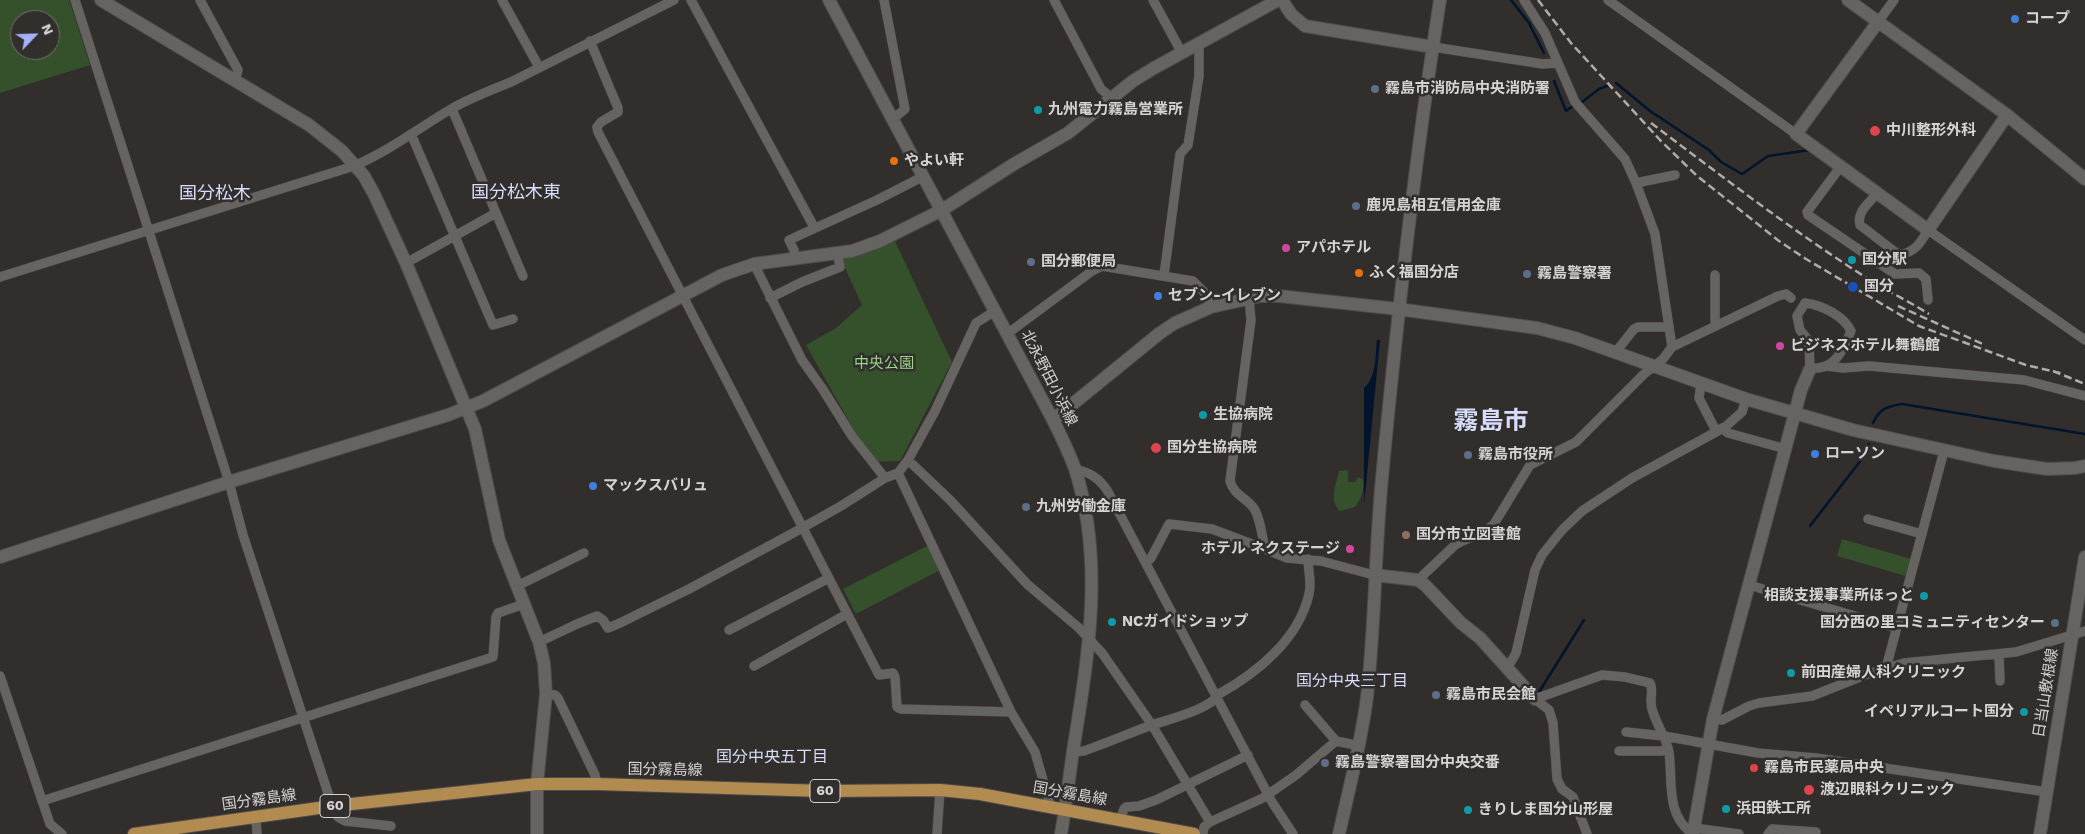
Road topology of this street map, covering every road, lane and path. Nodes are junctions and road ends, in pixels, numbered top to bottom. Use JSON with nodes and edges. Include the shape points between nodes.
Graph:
{"nodes":[{"id":1,"x":75,"y":0,"type":"edge"},
{"id":2,"x":200,"y":0,"type":"edge"},
{"id":3,"x":502,"y":0,"type":"edge"},
{"id":4,"x":674,"y":0,"type":"edge"},
{"id":5,"x":691,"y":0,"type":"edge"},
{"id":6,"x":829,"y":0,"type":"edge"},
{"id":7,"x":884,"y":0,"type":"edge"},
{"id":8,"x":1054,"y":0,"type":"edge"},
{"id":9,"x":1154,"y":0,"type":"edge"},
{"id":10,"x":1280,"y":0,"type":"edge"},
{"id":11,"x":1440,"y":0,"type":"edge"},
{"id":12,"x":1524,"y":0,"type":"edge"},
{"id":13,"x":1608,"y":0,"type":"edge"},
{"id":14,"x":1848,"y":0,"type":"edge"},
{"id":15,"x":1894,"y":0,"type":"edge"},
{"id":16,"x":106,"y":1,"type":"edge"},
{"id":17,"x":1878,"y":22,"type":"junction"},
{"id":18,"x":590,"y":41,"type":"junction"},
{"id":19,"x":1198,"y":44,"type":"junction"},
{"id":20,"x":1432,"y":47,"type":"junction"},
{"id":21,"x":1182,"y":52,"type":"junction"},
{"id":22,"x":1558,"y":63,"type":"junction"},
{"id":23,"x":539,"y":68,"type":"junction"},
{"id":24,"x":235,"y":80,"type":"junction"},
{"id":25,"x":1113,"y":99,"type":"junction"},
{"id":26,"x":452,"y":109,"type":"junction"},
{"id":27,"x":2008,"y":115,"type":"junction"},
{"id":28,"x":893,"y":119,"type":"junction"},
{"id":29,"x":411,"y":134,"type":"junction"},
{"id":30,"x":1796,"y":134,"type":"junction"},
{"id":31,"x":354,"y":166,"type":"junction"},
{"id":32,"x":1841,"y":166,"type":"junction"},
{"id":33,"x":1675,"y":175,"type":"dead end"},
{"id":34,"x":924,"y":176,"type":"junction"},
{"id":35,"x":2085,"y":179,"type":"edge"},
{"id":36,"x":1636,"y":183,"type":"junction"},
{"id":37,"x":1878,"y":192,"type":"junction"},
{"id":38,"x":942,"y":210,"type":"junction"},
{"id":39,"x":496,"y":213,"type":"junction"},
{"id":40,"x":814,"y":227,"type":"junction"},
{"id":41,"x":148,"y":230,"type":"junction"},
{"id":42,"x":1928,"y":230,"type":"junction"},
{"id":43,"x":455,"y":235,"type":"junction"},
{"id":44,"x":837,"y":252,"type":"junction"},
{"id":45,"x":794,"y":258,"type":"junction"},
{"id":46,"x":406,"y":263,"type":"junction"},
{"id":47,"x":754,"y":264,"type":"junction"},
{"id":48,"x":1164,"y":275,"type":"junction"},
{"id":49,"x":1715,"y":275,"type":"dead end"},
{"id":50,"x":523,"y":276,"type":"dead end"},
{"id":51,"x":0,"y":277,"type":"edge"},
{"id":52,"x":682,"y":296,"type":"junction"},
{"id":53,"x":770,"y":298,"type":"junction"},
{"id":54,"x":1250,"y":298,"type":"junction"},
{"id":55,"x":1791,"y":298,"type":"dead end"},
{"id":56,"x":1928,"y":300,"type":"dead end"},
{"id":57,"x":1211,"y":307,"type":"junction"},
{"id":58,"x":1398,"y":309,"type":"junction"},
{"id":59,"x":995,"y":311,"type":"junction"},
{"id":60,"x":513,"y":318,"type":"dead end"},
{"id":61,"x":1715,"y":325,"type":"junction"},
{"id":62,"x":1668,"y":327,"type":"junction"},
{"id":63,"x":1007,"y":334,"type":"junction"},
{"id":64,"x":2085,"y":340,"type":"edge"},
{"id":65,"x":1672,"y":347,"type":"junction"},
{"id":66,"x":1615,"y":353,"type":"junction"},
{"id":67,"x":1826,"y":366,"type":"junction"},
{"id":68,"x":1654,"y":367,"type":"junction"},
{"id":69,"x":1810,"y":369,"type":"junction"},
{"id":70,"x":1701,"y":384,"type":"junction"},
{"id":71,"x":2085,"y":396,"type":"edge"},
{"id":72,"x":1746,"y":399,"type":"junction"},
{"id":73,"x":466,"y":408,"type":"junction"},
{"id":74,"x":1795,"y":414,"type":"junction"},
{"id":75,"x":1053,"y":420,"type":"junction"},
{"id":76,"x":1719,"y":430,"type":"junction"},
{"id":77,"x":1786,"y":449,"type":"junction"},
{"id":78,"x":1944,"y":451,"type":"junction"},
{"id":79,"x":908,"y":460,"type":"junction"},
{"id":80,"x":2085,"y":466,"type":"edge"},
{"id":81,"x":1075,"y":469,"type":"junction"},
{"id":82,"x":898,"y":473,"type":"junction"},
{"id":83,"x":885,"y":478,"type":"junction"},
{"id":84,"x":228,"y":482,"type":"junction"},
{"id":85,"x":1868,"y":519,"type":"dead end"},
{"id":86,"x":802,"y":527,"type":"junction"},
{"id":87,"x":1922,"y":534,"type":"junction"},
{"id":88,"x":1266,"y":549,"type":"junction"},
{"id":89,"x":584,"y":553,"type":"dead end"},
{"id":90,"x":0,"y":557,"type":"edge"},
{"id":91,"x":2085,"y":557,"type":"edge"},
{"id":92,"x":1308,"y":559,"type":"junction"},
{"id":93,"x":1146,"y":563,"type":"junction"},
{"id":94,"x":1374,"y":575,"type":"junction"},
{"id":95,"x":829,"y":578,"type":"junction"},
{"id":96,"x":1418,"y":580,"type":"junction"},
{"id":97,"x":1748,"y":585,"type":"junction"},
{"id":98,"x":517,"y":586,"type":"junction"},
{"id":99,"x":524,"y":604,"type":"junction"},
{"id":100,"x":847,"y":614,"type":"junction"},
{"id":101,"x":1896,"y":628,"type":"junction"},
{"id":102,"x":729,"y":630,"type":"dead end"},
{"id":103,"x":2079,"y":632,"type":"edge"},
{"id":104,"x":1089,"y":639,"type":"junction"},
{"id":105,"x":539,"y":642,"type":"junction"},
{"id":106,"x":1999,"y":654,"type":"junction"},
{"id":107,"x":754,"y":666,"type":"dead end"},
{"id":108,"x":1508,"y":667,"type":"junction"},
{"id":109,"x":1886,"y":668,"type":"junction"},
{"id":110,"x":0,"y":676,"type":"edge"},
{"id":111,"x":2000,"y":681,"type":"dead end"},
{"id":112,"x":546,"y":694,"type":"junction"},
{"id":113,"x":1217,"y":697,"type":"junction"},
{"id":114,"x":1535,"y":699,"type":"junction"},
{"id":115,"x":1305,"y":705,"type":"dead end"},
{"id":116,"x":1011,"y":712,"type":"junction"},
{"id":117,"x":304,"y":717,"type":"junction"},
{"id":118,"x":1714,"y":719,"type":"junction"},
{"id":119,"x":1152,"y":725,"type":"junction"},
{"id":120,"x":1626,"y":732,"type":"dead end"},
{"id":121,"x":1664,"y":736,"type":"junction"},
{"id":122,"x":1336,"y":741,"type":"junction"},
{"id":123,"x":1708,"y":745,"type":"junction"},
{"id":124,"x":1360,"y":746,"type":"junction"},
{"id":125,"x":1668,"y":748,"type":"junction"},
{"id":126,"x":1619,"y":751,"type":"dead end"},
{"id":127,"x":1073,"y":752,"type":"junction"},
{"id":128,"x":1248,"y":755,"type":"junction"},
{"id":129,"x":537,"y":784,"type":"junction"},
{"id":130,"x":597,"y":784,"type":"junction"},
{"id":131,"x":1188,"y":785,"type":"junction"},
{"id":132,"x":940,"y":790,"type":"junction"},
{"id":133,"x":2047,"y":792,"type":"junction"},
{"id":134,"x":1268,"y":794,"type":"junction"},
{"id":135,"x":42,"y":802,"type":"junction"},
{"id":136,"x":334,"y":806,"type":"junction"},
{"id":137,"x":1051,"y":808,"type":"junction"},
{"id":138,"x":1065,"y":810,"type":"junction"},
{"id":139,"x":256,"y":817,"type":"junction"},
{"id":140,"x":1120,"y":820,"type":"junction"},
{"id":141,"x":1210,"y":822,"type":"junction"},
{"id":142,"x":391,"y":826,"type":"dead end"},
{"id":143,"x":368,"y":829,"type":"edge"},
{"id":144,"x":1693,"y":832,"type":"edge"},
{"id":145,"x":1816,"y":832,"type":"dead end"},
{"id":146,"x":62,"y":834,"type":"edge"},
{"id":147,"x":134,"y":834,"type":"edge"},
{"id":148,"x":257,"y":834,"type":"edge"},
{"id":149,"x":537,"y":834,"type":"edge"},
{"id":150,"x":937,"y":834,"type":"edge"},
{"id":151,"x":1061,"y":834,"type":"edge"},
{"id":152,"x":1187,"y":834,"type":"edge"},
{"id":153,"x":1194,"y":834,"type":"edge"},
{"id":154,"x":1203,"y":834,"type":"edge"},
{"id":155,"x":1293,"y":834,"type":"edge"},
{"id":156,"x":1339,"y":834,"type":"edge"},
{"id":157,"x":1586,"y":834,"type":"edge"},
{"id":158,"x":1739,"y":834,"type":"edge"},
{"id":159,"x":1768,"y":834,"type":"edge"},
{"id":160,"x":2040,"y":834,"type":"edge"}],
"edges":[{"from":1,"to":41,"type":"street"},
{"from":2,"to":24,"type":"street","via":[[238,70]]},
{"from":3,"to":23,"type":"street"},
{"from":4,"to":18,"type":"street"},
{"from":5,"to":40,"type":"street"},
{"from":6,"to":28,"type":"street","name":"北永野田小浜線"},
{"from":7,"to":28,"type":"street","via":[[905,109]]},
{"from":8,"to":25,"type":"street","via":[[1101,89]]},
{"from":9,"to":21,"type":"street"},
{"from":10,"to":19,"type":"street"},
{"from":10,"to":20,"type":"street","via":[[1298,21],[1314,28]]},
{"from":11,"to":20,"type":"street"},
{"from":12,"to":22,"type":"street","via":[[1545,33]]},
{"from":13,"to":30,"type":"street"},
{"from":14,"to":17,"type":"street"},
{"from":15,"to":17,"type":"street"},
{"from":16,"to":24,"type":"street"},
{"from":17,"to":27,"type":"street"},
{"from":17,"to":30,"type":"street"},
{"from":18,"to":23,"type":"street"},
{"from":18,"to":52,"type":"street","via":[[618,108],[618,112],[596,127]]},
{"from":19,"to":21,"type":"street"},
{"from":19,"to":48,"type":"street","via":[[1198,85],[1188,145],[1180,154]]},
{"from":20,"to":22,"type":"street","via":[[1543,64]]},
{"from":20,"to":58,"type":"street"},
{"from":21,"to":25,"type":"street","via":[[1133,81]]},
{"from":22,"to":36,"type":"street","via":[[1575,102],[1625,159]]},
{"from":23,"to":26,"type":"street"},
{"from":24,"to":31,"type":"street","via":[[309,125],[335,144]]},
{"from":25,"to":38,"type":"street","via":[[1068,133]]},
{"from":26,"to":29,"type":"street"},
{"from":26,"to":39,"type":"street"},
{"from":27,"to":35,"type":"street"},
{"from":27,"to":42,"type":"street"},
{"from":28,"to":34,"type":"street","name":"北永野田小浜線"},
{"from":29,"to":31,"type":"street","via":[[374,158]]},
{"from":29,"to":43,"type":"street"},
{"from":30,"to":32,"type":"street"},
{"from":31,"to":41,"type":"street"},
{"from":31,"to":46,"type":"street","via":[[374,194]]},
{"from":32,"to":37,"type":"street"},
{"from":32,"to":56,"type":"street","via":[[1807,212],[1808,215],[1895,274],[1919,273],[1926,279]]},
{"from":33,"to":36,"type":"street"},
{"from":34,"to":38,"type":"street","name":"北永野田小浜線"},
{"from":34,"to":40,"type":"street"},
{"from":36,"to":62,"type":"street","via":[[1655,234]]},
{"from":37,"to":42,"type":"street"},
{"from":37,"to":42,"type":"street","via":[[1858,220],[1888,248],[1899,255],[1910,253]]},
{"from":38,"to":44,"type":"street","via":[[880,241],[852,251]]},
{"from":38,"to":59,"type":"street","name":"北永野田小浜線"},
{"from":39,"to":43,"type":"street"},
{"from":39,"to":50,"type":"street"},
{"from":40,"to":45,"type":"street","via":[[789,240]]},
{"from":41,"to":51,"type":"street"},
{"from":41,"to":84,"type":"street"},
{"from":42,"to":64,"type":"street"},
{"from":43,"to":46,"type":"street"},
{"from":43,"to":60,"type":"street","via":[[493,325]]},
{"from":44,"to":45,"type":"street"},
{"from":44,"to":53,"type":"street","via":[[840,267]]},
{"from":45,"to":47,"type":"street"},
{"from":46,"to":73,"type":"street"},
{"from":47,"to":52,"type":"street","via":[[722,275]]},
{"from":47,"to":53,"type":"street"},
{"from":48,"to":57,"type":"street","via":[[1193,280]]},
{"from":48,"to":63,"type":"street","via":[[1102,266]]},
{"from":49,"to":61,"type":"street"},
{"from":52,"to":73,"type":"street"},
{"from":52,"to":86,"type":"street"},
{"from":53,"to":83,"type":"street","via":[[802,360],[852,436]]},
{"from":54,"to":57,"type":"street"},
{"from":54,"to":58,"type":"street","via":[[1279,296]]},
{"from":54,"to":88,"type":"street","via":[[1251,320],[1230,481],[1235,492],[1255,510]]},
{"from":55,"to":61,"type":"street","via":[[1786,294],[1778,296]]},
{"from":57,"to":75,"type":"street","via":[[1160,333]]},
{"from":58,"to":66,"type":"street","via":[[1536,328]]},
{"from":58,"to":94,"type":"street"},
{"from":59,"to":63,"type":"street","name":"北永野田小浜線"},
{"from":59,"to":79,"type":"street","via":[[976,323]]},
{"from":61,"to":65,"type":"street"},
{"from":62,"to":65,"type":"street"},
{"from":62,"to":66,"type":"street","via":[[1638,327]]},
{"from":63,"to":75,"type":"street","name":"北永野田小浜線"},
{"from":65,"to":68,"type":"street"},
{"from":66,"to":68,"type":"street"},
{"from":67,"to":69,"type":"street"},
{"from":67,"to":69,"type":"street","via":[[1836,359],[1851,331],[1847,322],[1817,304],[1805,303],[1796,316],[1800,330],[1809,341]]},
{"from":67,"to":71,"type":"street","via":[[1869,366],[2024,380]]},
{"from":68,"to":70,"type":"street"},
{"from":68,"to":96,"type":"street","via":[[1576,442],[1530,465],[1494,524],[1483,534],[1455,545]]},
{"from":69,"to":74,"type":"street"},
{"from":70,"to":72,"type":"street"},
{"from":70,"to":76,"type":"street","via":[[1699,398]]},
{"from":72,"to":74,"type":"street"},
{"from":72,"to":76,"type":"street","via":[[1742,412]]},
{"from":73,"to":84,"type":"street"},
{"from":73,"to":98,"type":"street","via":[[475,429],[499,540]]},
{"from":74,"to":77,"type":"street"},
{"from":74,"to":78,"type":"street"},
{"from":75,"to":81,"type":"street","name":"北永野田小浜線"},
{"from":76,"to":77,"type":"street"},
{"from":76,"to":108,"type":"street","via":[[1632,478],[1589,506],[1562,530],[1542,555],[1535,570],[1516,653]]},
{"from":77,"to":97,"type":"street"},
{"from":78,"to":80,"type":"street","via":[[2047,469]]},
{"from":78,"to":87,"type":"street"},
{"from":79,"to":82,"type":"street"},
{"from":79,"to":104,"type":"street","via":[[950,500],[1027,584]]},
{"from":81,"to":93,"type":"street","via":[[1088,472],[1102,482]]},
{"from":81,"to":104,"type":"street","name":"北永野田小浜線","via":[[1092,568]]},
{"from":82,"to":83,"type":"street"},
{"from":82,"to":116,"type":"street"},
{"from":83,"to":86,"type":"street"},
{"from":84,"to":90,"type":"street"},
{"from":84,"to":117,"type":"street"},
{"from":85,"to":87,"type":"street"},
{"from":86,"to":95,"type":"street"},
{"from":86,"to":105,"type":"street","via":[[689,589],[608,628],[598,616]]},
{"from":87,"to":101,"type":"street"},
{"from":88,"to":92,"type":"street","via":[[1287,558]]},
{"from":88,"to":93,"type":"street","via":[[1212,529],[1169,524]]},
{"from":89,"to":98,"type":"street"},
{"from":91,"to":103,"type":"street","name":"日当山敷根線"},
{"from":92,"to":94,"type":"street"},
{"from":92,"to":113,"type":"street","via":[[1309,594],[1286,640],[1276,652]]},
{"from":93,"to":113,"type":"street"},
{"from":94,"to":96,"type":"street"},
{"from":94,"to":124,"type":"street","via":[[1371,656]]},
{"from":95,"to":100,"type":"street"},
{"from":95,"to":102,"type":"street"},
{"from":96,"to":108,"type":"street"},
{"from":97,"to":101,"type":"street"},
{"from":97,"to":118,"type":"street"},
{"from":98,"to":99,"type":"street"},
{"from":99,"to":105,"type":"street"},
{"from":99,"to":117,"type":"street","via":[[498,613],[493,657]]},
{"from":100,"to":107,"type":"street"},
{"from":100,"to":116,"type":"street","via":[[879,675],[895,676],[897,707]]},
{"from":101,"to":109,"type":"street"},
{"from":103,"to":106,"type":"street"},
{"from":103,"to":133,"type":"street","name":"日当山敷根線"},
{"from":104,"to":119,"type":"street","via":[[1112,665]]},
{"from":104,"to":127,"type":"street","name":"北永野田小浜線"},
{"from":105,"to":112,"type":"street"},
{"from":106,"to":109,"type":"street","via":[[1916,661]]},
{"from":106,"to":111,"type":"street"},
{"from":108,"to":114,"type":"street"},
{"from":109,"to":118,"type":"street","via":[[1812,696],[1759,703],[1722,720]]},
{"from":110,"to":135,"type":"street"},
{"from":112,"to":129,"type":"street"},
{"from":112,"to":130,"type":"street","via":[[558,698]]},
{"from":113,"to":119,"type":"street","via":[[1184,715]]},
{"from":113,"to":128,"type":"street"},
{"from":114,"to":121,"type":"street","via":[[1602,675],[1650,682],[1652,708]]},
{"from":114,"to":157,"type":"street","via":[[1549,710],[1557,779],[1562,789],[1572,797]]},
{"from":115,"to":122,"type":"street"},
{"from":116,"to":137,"type":"street","via":[[1035,752]]},
{"from":117,"to":135,"type":"street"},
{"from":117,"to":136,"type":"street"},
{"from":118,"to":123,"type":"street"},
{"from":119,"to":127,"type":"street","via":[[1084,751]]},
{"from":119,"to":131,"type":"street"},
{"from":120,"to":121,"type":"street"},
{"from":121,"to":123,"type":"street"},
{"from":121,"to":125,"type":"street"},
{"from":122,"to":124,"type":"street"},
{"from":122,"to":134,"type":"street"},
{"from":123,"to":133,"type":"street"},
{"from":123,"to":144,"type":"street"},
{"from":124,"to":156,"type":"street"},
{"from":125,"to":126,"type":"street","via":[[1662,751]]},
{"from":125,"to":144,"type":"street","via":[[1675,810],[1684,828]]},
{"from":127,"to":138,"type":"street","name":"北永野田小浜線"},
{"from":128,"to":131,"type":"street"},
{"from":128,"to":134,"type":"street"},
{"from":129,"to":130,"type":"main road","name":"国分霧島線","number":"60"},
{"from":129,"to":136,"type":"main road","name":"国分霧島線","number":"60"},
{"from":129,"to":149,"type":"street"},
{"from":130,"to":132,"type":"main road","name":"国分霧島線","number":"60","via":[[824,791]]},
{"from":131,"to":140,"type":"street","via":[[1156,800],[1126,807]]},
{"from":131,"to":141,"type":"street"},
{"from":132,"to":137,"type":"main road","name":"国分霧島線","number":"60"},
{"from":132,"to":150,"type":"street"},
{"from":133,"to":160,"type":"street","name":"日当山敷根線"},
{"from":134,"to":141,"type":"street"},
{"from":134,"to":155,"type":"street"},
{"from":135,"to":146,"type":"street","via":[[50,824]]},
{"from":136,"to":139,"type":"main road","name":"国分霧島線","number":"60"},
{"from":136,"to":143,"type":"street","via":[[338,816]]},
{"from":137,"to":138,"type":"main road","name":"国分霧島線","number":"60"},
{"from":138,"to":140,"type":"main road","name":"国分霧島線","number":"60"},
{"from":138,"to":151,"type":"street"},
{"from":139,"to":147,"type":"main road","name":"国分霧島線","number":"60"},
{"from":139,"to":148,"type":"street"},
{"from":140,"to":152,"type":"main road","name":"国分霧島線","number":"60"},
{"from":141,"to":154,"type":"street","via":[[1204,827]]},
{"from":142,"to":143,"type":"street"},
{"from":144,"to":158,"type":"street"},
{"from":145,"to":159,"type":"street","via":[[1772,829]]},
{"from":152,"to":153,"type":"main road","name":"国分霧島線","number":"60"}]}
